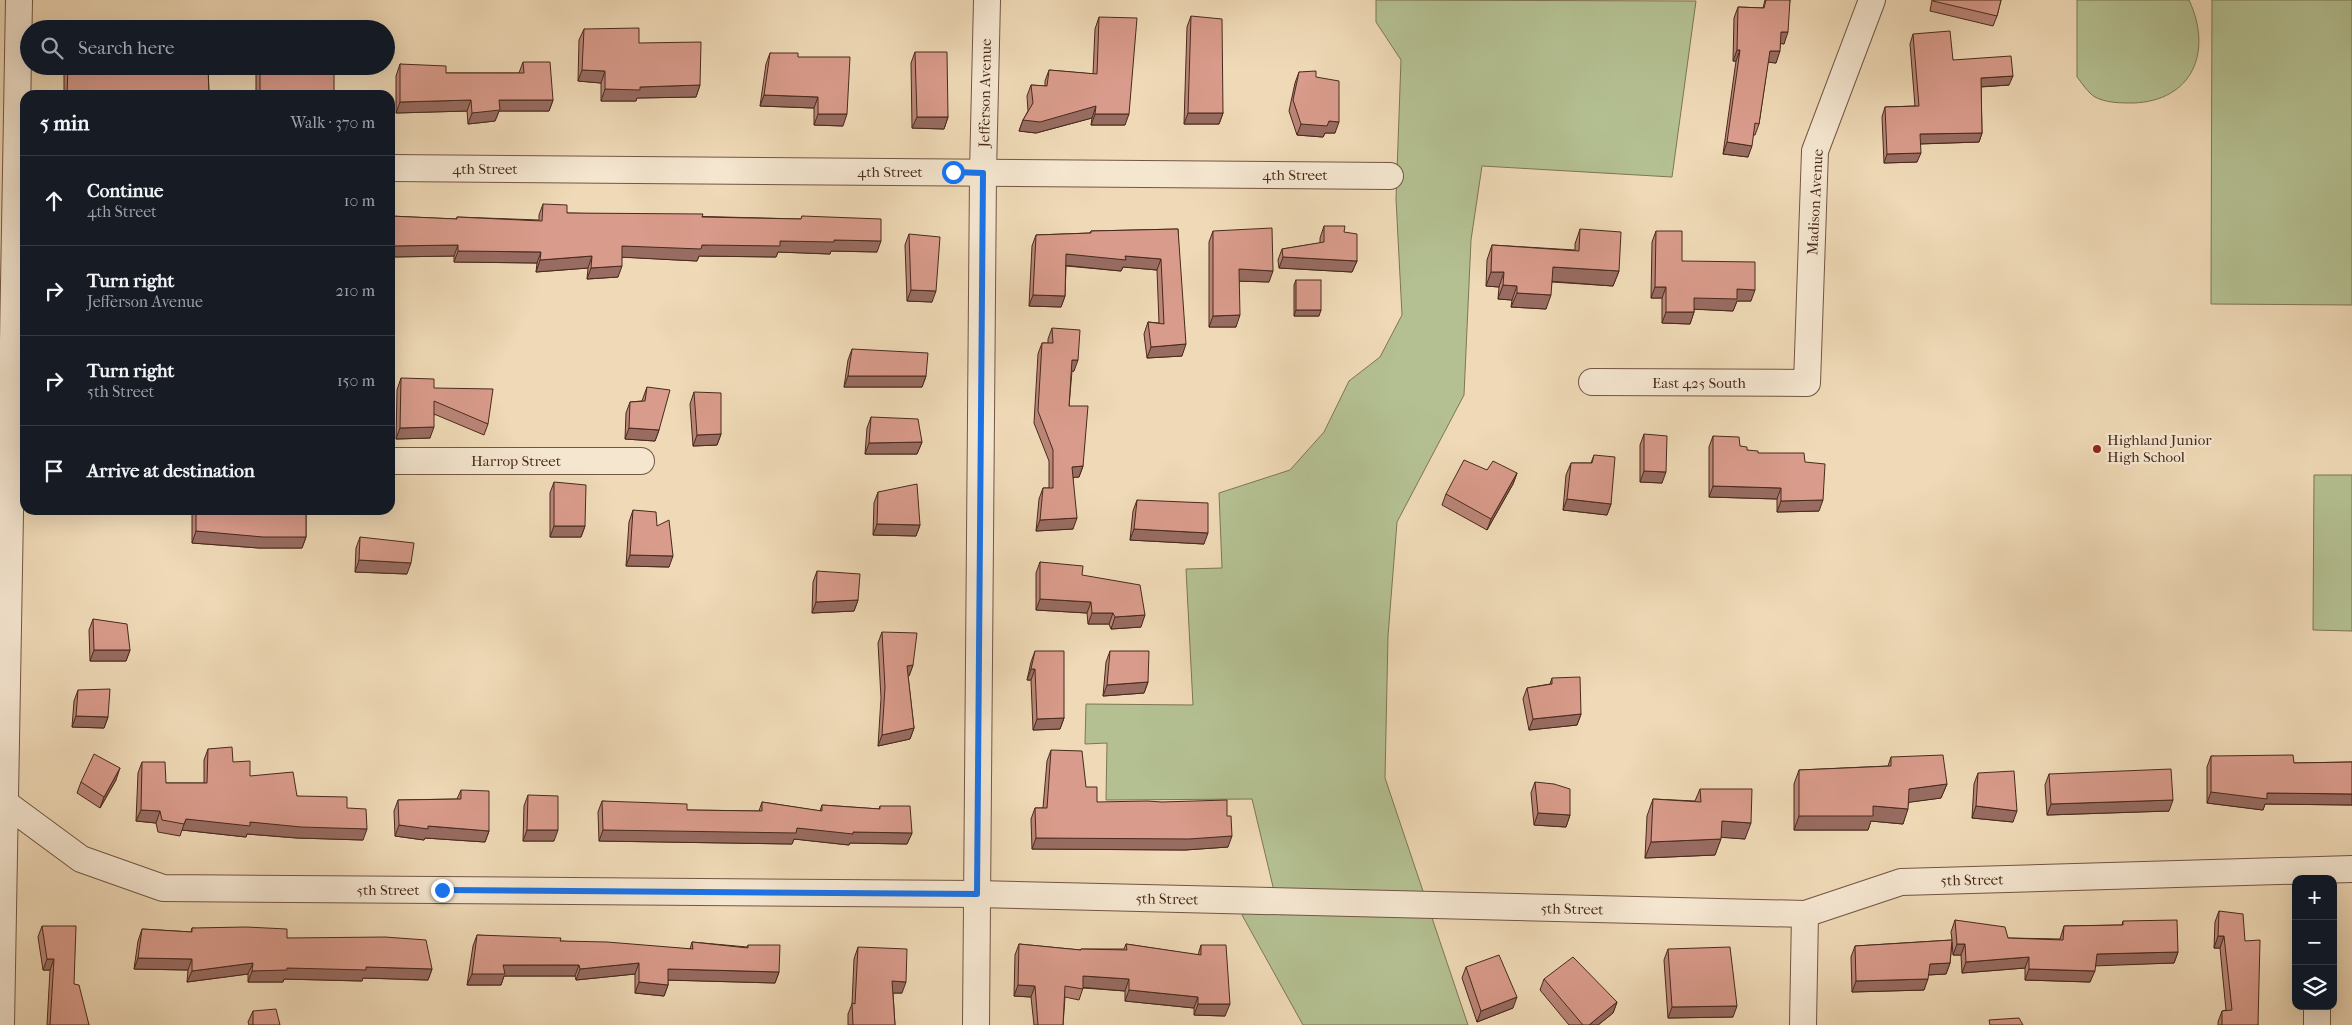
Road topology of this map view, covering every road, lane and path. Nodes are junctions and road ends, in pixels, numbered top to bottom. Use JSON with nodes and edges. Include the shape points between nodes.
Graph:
{"nodes":[{"id":1,"x":19,"y":0,"type":"edge"},
{"id":2,"x":987,"y":0,"type":"edge"},
{"id":3,"x":1872,"y":0,"type":"edge"},
{"id":4,"x":14,"y":165,"type":"edge"},
{"id":5,"x":395,"y":168,"type":"edge"},
{"id":6,"x":983,"y":173,"type":"junction"},
{"id":7,"x":1390,"y":176,"type":"dead end"},
{"id":8,"x":1592,"y":382,"type":"dead end"},
{"id":9,"x":1807,"y":383,"type":"joint"},
{"id":10,"x":12,"y":455,"type":"edge"},
{"id":11,"x":641,"y":461,"type":"dead end"},
{"id":12,"x":395,"y":462,"type":"edge"},
{"id":13,"x":2,"y":804,"type":"edge"},
{"id":14,"x":2352,"y":869,"type":"edge"},
{"id":15,"x":2292,"y":875,"type":"edge"},
{"id":16,"x":2318,"y":875,"type":"edge"},
{"id":17,"x":977,"y":894,"type":"junction"},
{"id":18,"x":1805,"y":914,"type":"junction"},
{"id":19,"x":2317,"y":1010,"type":"edge"},
{"id":20,"x":1,"y":1025,"type":"edge"},
{"id":21,"x":976,"y":1025,"type":"edge"},
{"id":22,"x":1802,"y":1025,"type":"edge"},
{"id":23,"x":2317,"y":1025,"type":"edge"}],
"edges":[{"from":1,"to":4,"type":"street"},
{"from":2,"to":6,"type":"street","name":"Jefferson Avenue"},
{"from":3,"to":9,"type":"street","name":"Madison Avenue","via":[[1815,151]]},
{"from":4,"to":10,"type":"street"},
{"from":5,"to":6,"type":"street","name":"4th Street"},
{"from":6,"to":7,"type":"street","name":"4th Street"},
{"from":6,"to":17,"type":"street","name":"Jefferson Avenue"},
{"from":8,"to":9,"type":"street","name":"East 425 South"},
{"from":10,"to":13,"type":"street"},
{"from":11,"to":12,"type":"street","name":"Harrop Street"},
{"from":13,"to":17,"type":"street","name":"5th Street","via":[[81,858],[163,888]]},
{"from":13,"to":20,"type":"street"},
{"from":14,"to":16,"type":"street","name":"5th Street"},
{"from":15,"to":18,"type":"street","name":"5th Street","via":[[1901,882]]},
{"from":17,"to":18,"type":"street","name":"5th Street"},
{"from":17,"to":21,"type":"street","name":"Jefferson Avenue"},
{"from":18,"to":22,"type":"street"},
{"from":19,"to":23,"type":"street"}]}
